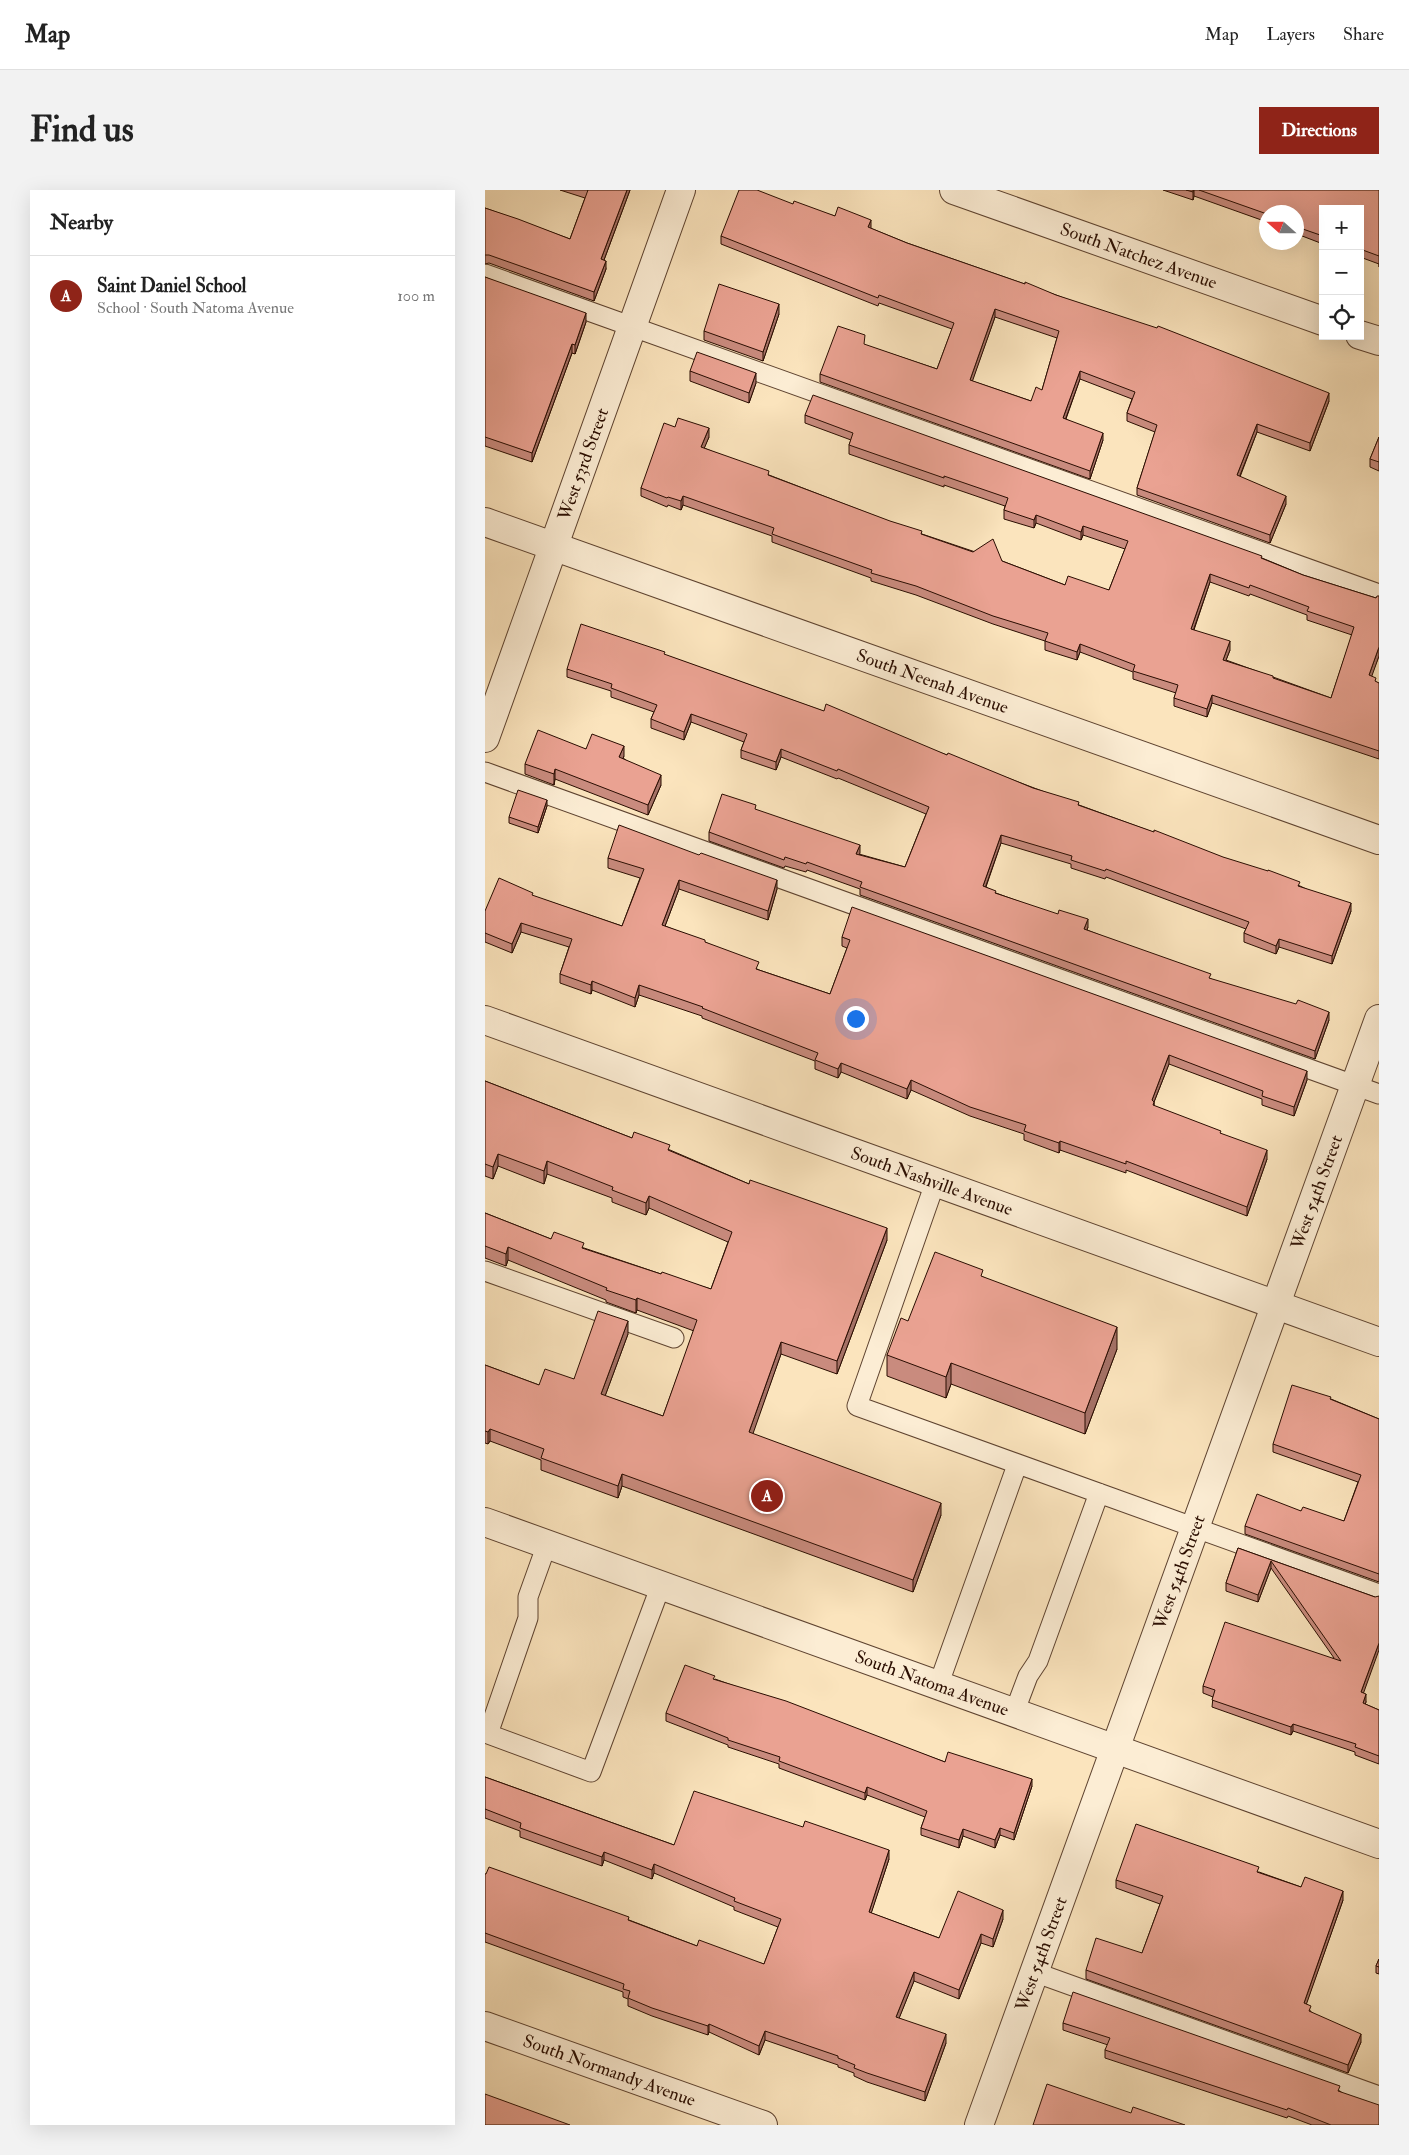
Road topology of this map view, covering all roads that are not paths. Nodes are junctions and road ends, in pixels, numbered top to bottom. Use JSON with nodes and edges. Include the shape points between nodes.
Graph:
{"nodes":[{"id":1,"x":681,"y":190,"type":"edge"},
{"id":2,"x":954,"y":190,"type":"edge"},
{"id":3,"x":485,"y":274,"type":"edge"},
{"id":4,"x":1319,"y":320,"type":"edge"},
{"id":5,"x":632,"y":327,"type":"junction"},
{"id":6,"x":1364,"y":336,"type":"edge"},
{"id":7,"x":1379,"y":341,"type":"edge"},
{"id":8,"x":485,"y":522,"type":"edge"},
{"id":9,"x":553,"y":547,"type":"junction"},
{"id":10,"x":1379,"y":594,"type":"edge"},
{"id":11,"x":485,"y":738,"type":"edge"},
{"id":12,"x":485,"y":772,"type":"edge"},
{"id":13,"x":1379,"y":840,"type":"edge"},
{"id":14,"x":1379,"y":1019,"type":"edge"},
{"id":15,"x":485,"y":1020,"type":"edge"},
{"id":16,"x":1367,"y":1089,"type":"edge"},
{"id":17,"x":935,"y":1183,"type":"junction"},
{"id":18,"x":485,"y":1271,"type":"edge"},
{"id":19,"x":1276,"y":1305,"type":"junction"},
{"id":20,"x":674,"y":1338,"type":"dead end"},
{"id":21,"x":1379,"y":1342,"type":"edge"},
{"id":22,"x":1017,"y":1465,"type":"junction"},
{"id":23,"x":1099,"y":1493,"type":"junction"},
{"id":24,"x":485,"y":1522,"type":"edge"},
{"id":25,"x":1196,"y":1528,"type":"junction"},
{"id":26,"x":547,"y":1544,"type":"junction"},
{"id":27,"x":661,"y":1585,"type":"junction"},
{"id":28,"x":1379,"y":1594,"type":"edge"},
{"id":29,"x":939,"y":1686,"type":"junction"},
{"id":30,"x":1014,"y":1713,"type":"junction"},
{"id":31,"x":1114,"y":1750,"type":"junction"},
{"id":32,"x":1379,"y":1844,"type":"edge"},
{"id":33,"x":1034,"y":1972,"type":"junction"},
{"id":34,"x":485,"y":2026,"type":"edge"},
{"id":35,"x":1379,"y":2096,"type":"edge"},
{"id":36,"x":763,"y":2125,"type":"edge"},
{"id":37,"x":979,"y":2125,"type":"edge"}],
"edges":[{"from":1,"to":5,"type":"street","name":"West 53rd Street"},
{"from":2,"to":4,"type":"street","name":"South Natchez Avenue"},
{"from":3,"to":5,"type":"lane"},
{"from":5,"to":9,"type":"street","name":"West 53rd Street"},
{"from":5,"to":10,"type":"lane"},
{"from":6,"to":7,"type":"street"},
{"from":8,"to":9,"type":"street","name":"South Neenah Avenue"},
{"from":9,"to":11,"type":"street","name":"West 53rd Street"},
{"from":9,"to":13,"type":"street","name":"South Neenah Avenue"},
{"from":12,"to":16,"type":"lane"},
{"from":14,"to":16,"type":"street","name":"West 54th Street"},
{"from":15,"to":17,"type":"street","name":"South Nashville Avenue"},
{"from":16,"to":19,"type":"street","name":"West 54th Street"},
{"from":17,"to":19,"type":"street","name":"South Nashville Avenue"},
{"from":17,"to":22,"type":"lane","via":[[857,1406]]},
{"from":18,"to":20,"type":"lane"},
{"from":19,"to":21,"type":"street","name":"South Nashville Avenue"},
{"from":19,"to":25,"type":"street","name":"West 54th Street"},
{"from":22,"to":23,"type":"lane"},
{"from":22,"to":29,"type":"lane"},
{"from":23,"to":25,"type":"lane"},
{"from":23,"to":30,"type":"lane","via":[[1038,1661],[1028,1676]]},
{"from":24,"to":26,"type":"street","name":"South Natoma Avenue"},
{"from":25,"to":28,"type":"lane"},
{"from":25,"to":31,"type":"street","name":"West 54th Street"},
{"from":26,"to":27,"type":"street","name":"South Natoma Avenue"},
{"from":26,"to":27,"type":"lane","via":[[528,1597],[528,1618],[488,1734],[591,1772]]},
{"from":27,"to":29,"type":"street","name":"South Natoma Avenue"},
{"from":29,"to":30,"type":"street","name":"South Natoma Avenue"},
{"from":30,"to":31,"type":"street","name":"South Natoma Avenue"},
{"from":31,"to":32,"type":"street","name":"South Natoma Avenue"},
{"from":31,"to":33,"type":"street","name":"West 54th Street"},
{"from":33,"to":35,"type":"lane"},
{"from":33,"to":37,"type":"street","name":"West 54th Street"},
{"from":34,"to":36,"type":"street","name":"South Normandy Avenue"}]}
